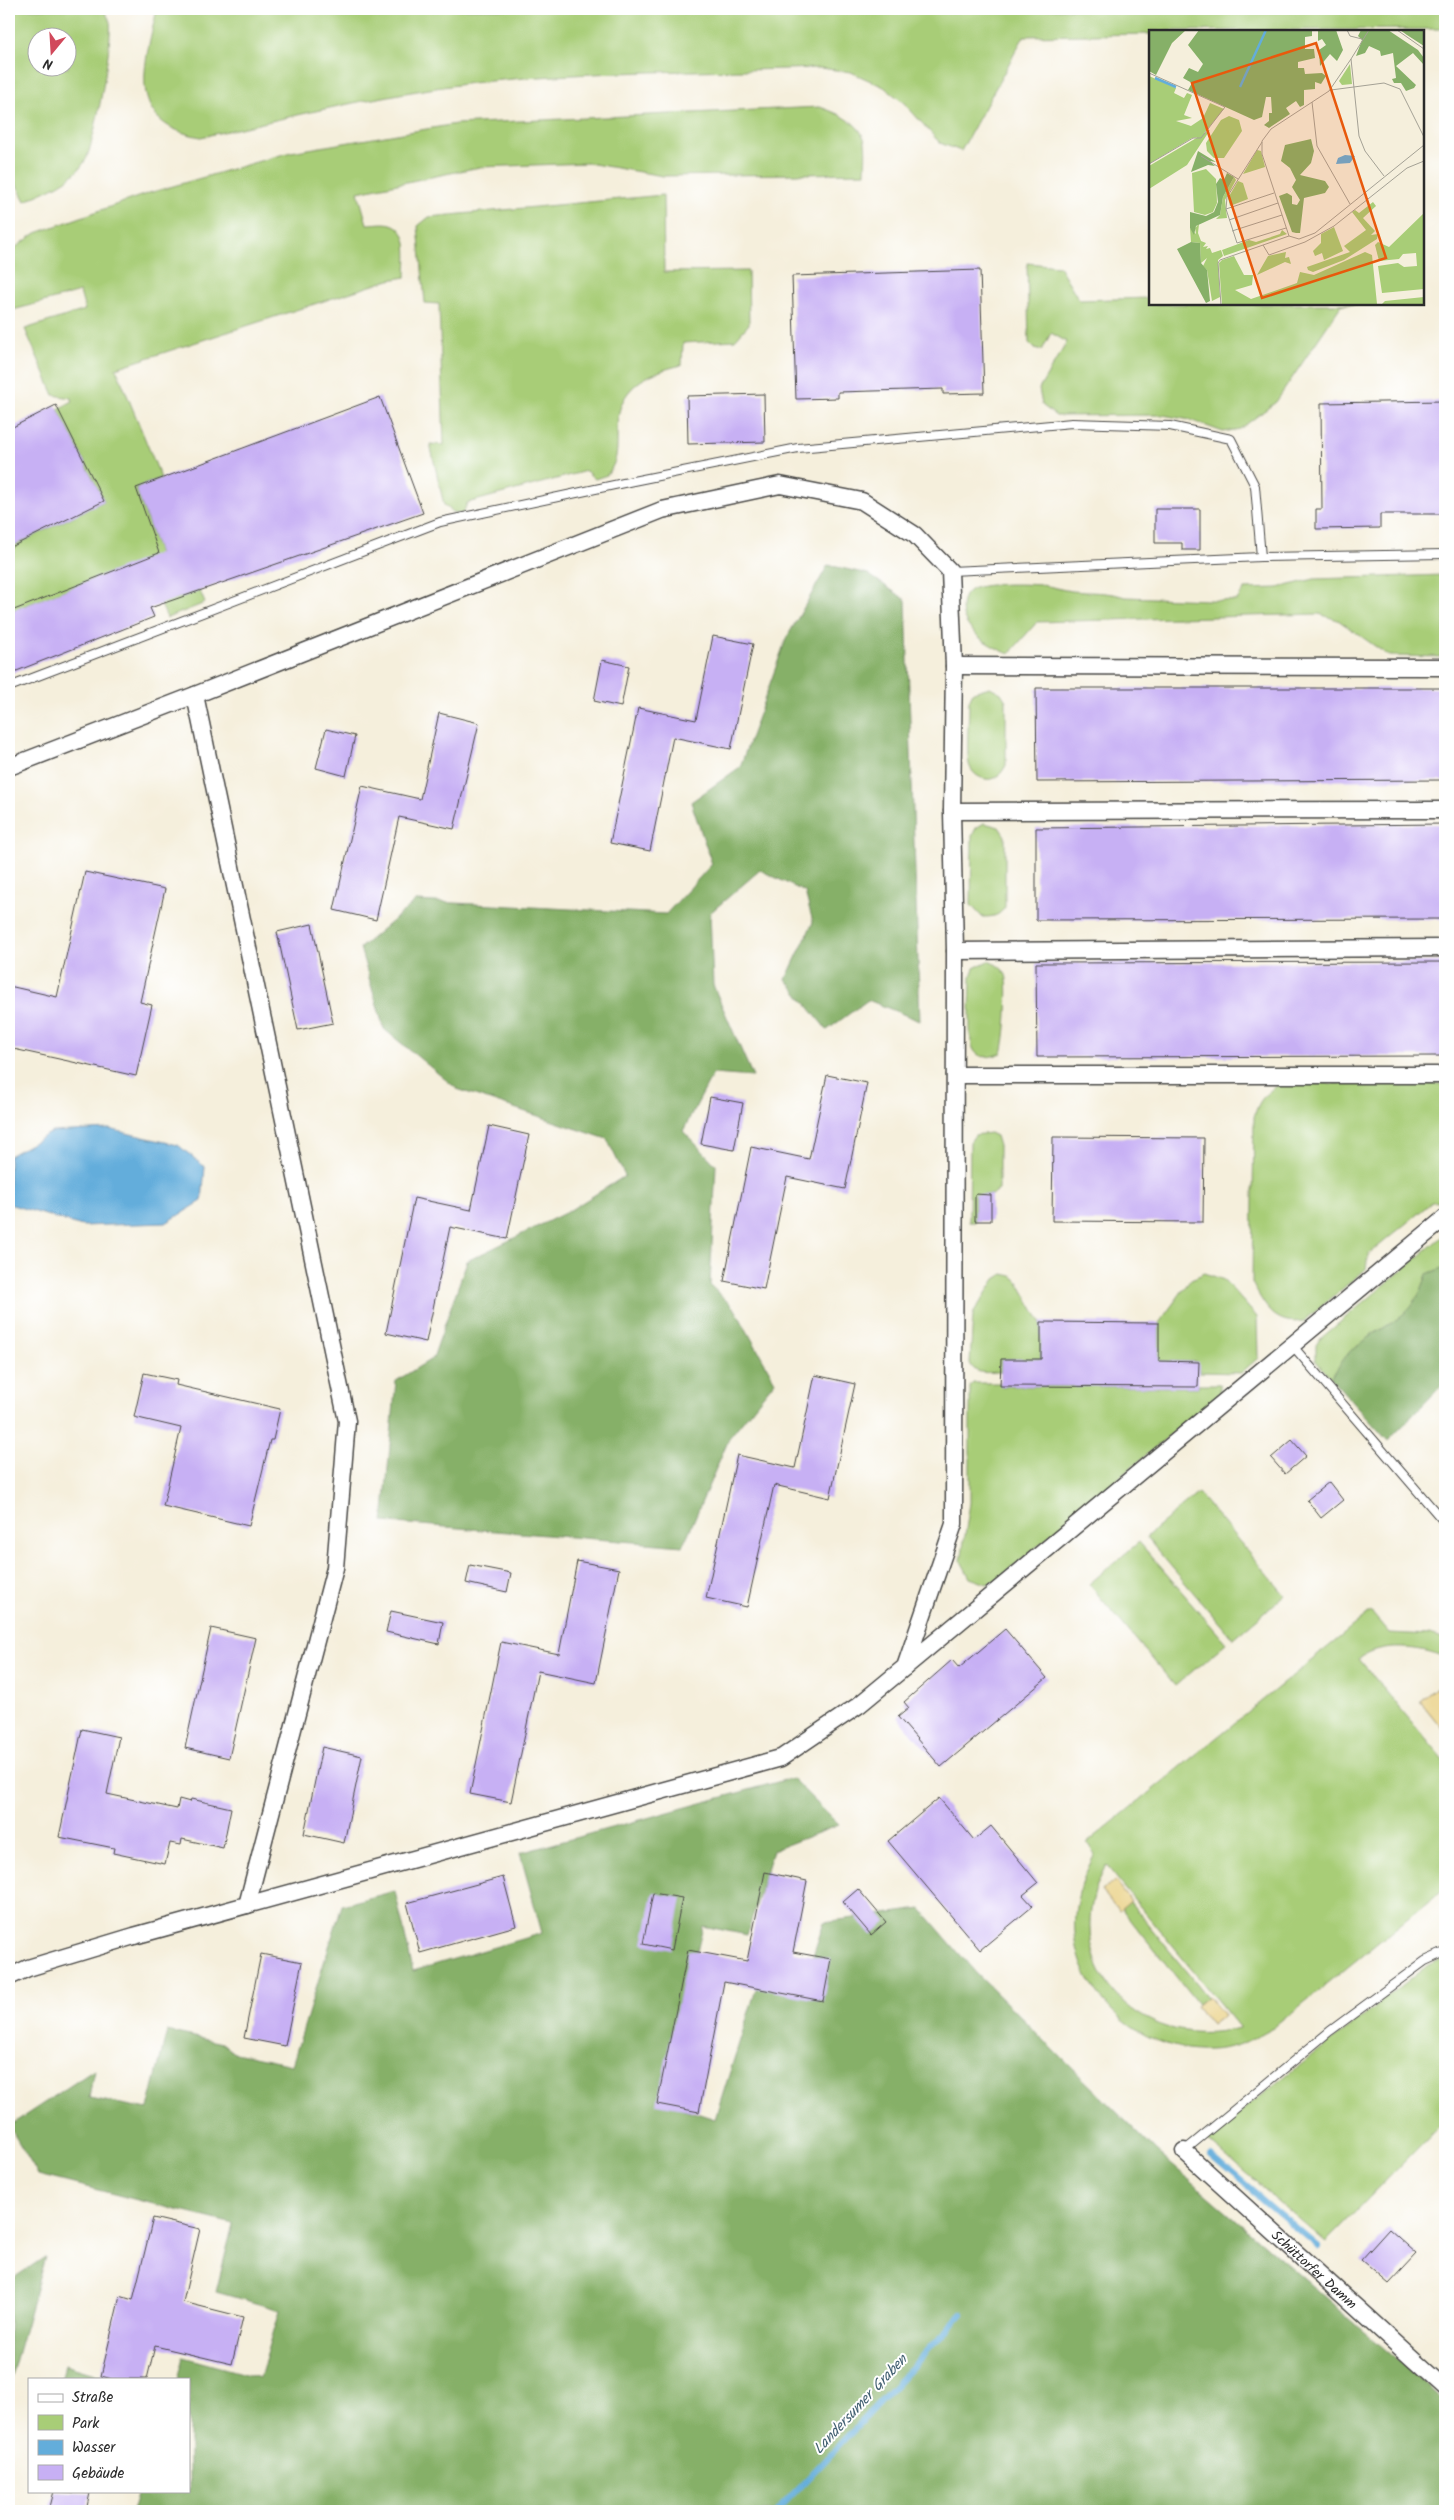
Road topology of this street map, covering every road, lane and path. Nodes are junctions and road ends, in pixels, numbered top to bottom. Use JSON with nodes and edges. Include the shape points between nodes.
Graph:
{"nodes":[{"id":1,"x":1445,"y":554,"type":"edge"},
{"id":2,"x":1261,"y":557,"type":"junction"},
{"id":3,"x":950,"y":571,"type":"junction"},
{"id":4,"x":954,"y":666,"type":"junction"},
{"id":5,"x":1445,"y":667,"type":"edge"},
{"id":6,"x":9,"y":687,"type":"edge"},
{"id":7,"x":195,"y":696,"type":"junction"},
{"id":8,"x":9,"y":767,"type":"edge"},
{"id":9,"x":1445,"y":810,"type":"edge"},
{"id":10,"x":952,"y":811,"type":"junction"},
{"id":11,"x":1445,"y":948,"type":"edge"},
{"id":12,"x":955,"y":951,"type":"junction"},
{"id":13,"x":955,"y":1075,"type":"junction"},
{"id":14,"x":1445,"y":1075,"type":"edge"},
{"id":15,"x":1445,"y":1218,"type":"edge"},
{"id":16,"x":1292,"y":1345,"type":"junction"},
{"id":17,"x":1445,"y":1523,"type":"edge"},
{"id":18,"x":905,"y":1667,"type":"junction"},
{"id":19,"x":247,"y":1904,"type":"junction"},
{"id":20,"x":1445,"y":1952,"type":"edge"},
{"id":21,"x":9,"y":1966,"type":"edge"},
{"id":22,"x":28,"y":1968,"type":"junction"},
{"id":23,"x":9,"y":1977,"type":"edge"},
{"id":24,"x":1184,"y":2151,"type":"joint"},
{"id":25,"x":1445,"y":2388,"type":"edge"}],
"edges":[{"from":1,"to":2,"type":"lane"},
{"from":2,"to":3,"type":"lane"},
{"from":2,"to":6,"type":"lane","via":[[1255,486],[1231,439],[1170,426],[1072,423],[798,448],[440,522]]},
{"from":3,"to":4,"type":"street"},
{"from":3,"to":7,"type":"street","via":[[915,535],[862,501],[780,485],[662,510]]},
{"from":4,"to":5,"type":"street"},
{"from":4,"to":10,"type":"street"},
{"from":7,"to":8,"type":"street"},
{"from":7,"to":19,"type":"street","via":[[347,1421],[335,1568]]},
{"from":9,"to":10,"type":"street"},
{"from":10,"to":12,"type":"street"},
{"from":11,"to":12,"type":"street"},
{"from":12,"to":13,"type":"street"},
{"from":13,"to":14,"type":"street"},
{"from":13,"to":18,"type":"street","via":[[954,1524]]},
{"from":15,"to":16,"type":"street"},
{"from":16,"to":17,"type":"lane"},
{"from":16,"to":18,"type":"street"},
{"from":18,"to":19,"type":"street","via":[[859,1706],[781,1758]]},
{"from":19,"to":22,"type":"street"},
{"from":20,"to":24,"type":"lane","via":[[1425,1961],[1330,2031]]},
{"from":21,"to":22,"type":"street"},
{"from":22,"to":23,"type":"street"},
{"from":24,"to":25,"type":"street","name":"Schüttorfer Damm"}]}
